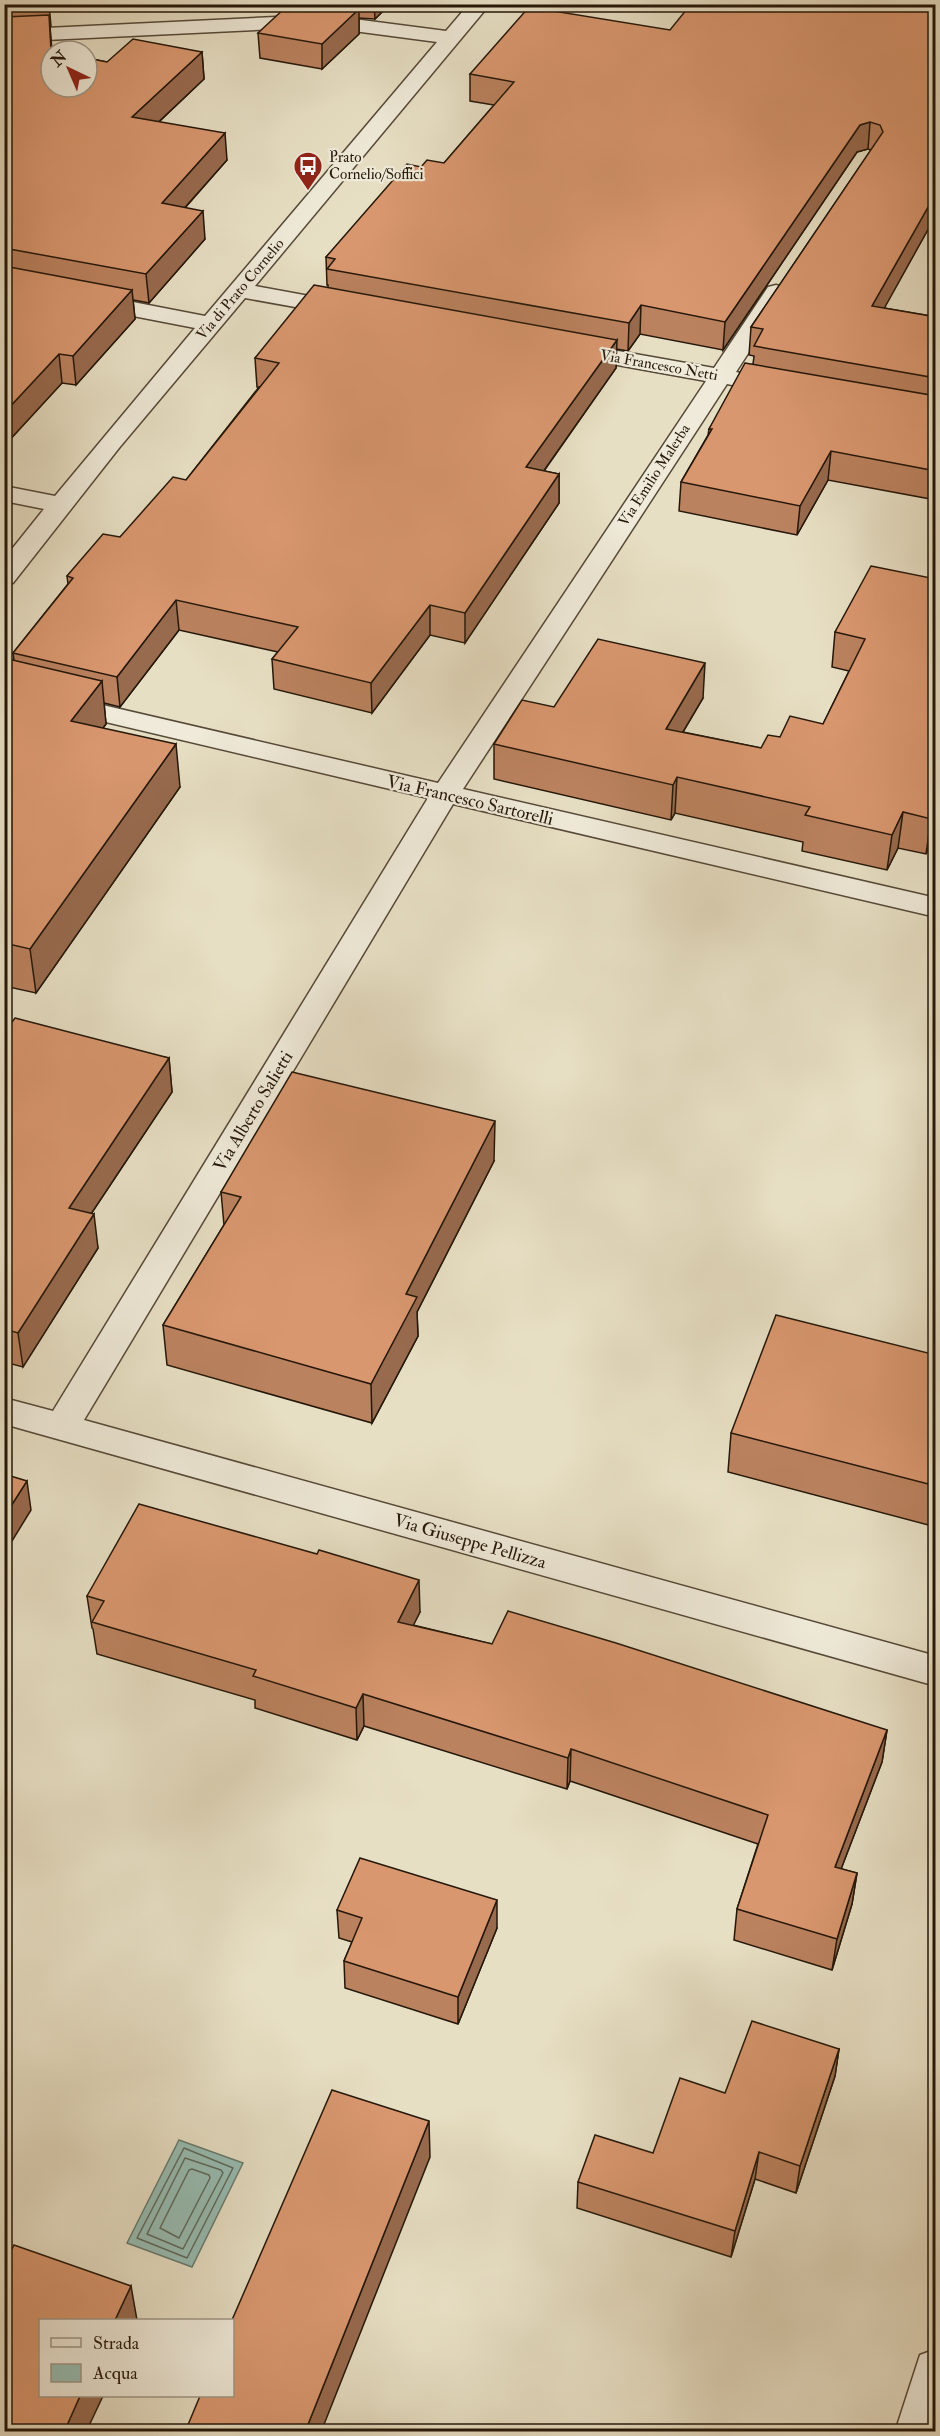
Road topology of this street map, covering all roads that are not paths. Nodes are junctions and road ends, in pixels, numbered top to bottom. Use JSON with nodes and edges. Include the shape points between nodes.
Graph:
{"nodes":[{"id":1,"x":480,"y":4,"type":"edge"},
{"id":2,"x":4,"y":36,"type":"edge"},
{"id":3,"x":452,"y":38,"type":"junction"},
{"id":4,"x":786,"y":277,"type":"edge"},
{"id":5,"x":4,"y":284,"type":"edge"},
{"id":6,"x":240,"y":290,"type":"junction"},
{"id":7,"x":369,"y":313,"type":"edge"},
{"id":8,"x":211,"y":324,"type":"junction"},
{"id":9,"x":556,"y":347,"type":"edge"},
{"id":10,"x":720,"y":376,"type":"junction"},
{"id":11,"x":754,"y":382,"type":"edge"},
{"id":12,"x":4,"y":494,"type":"edge"},
{"id":13,"x":59,"y":505,"type":"junction"},
{"id":14,"x":4,"y":577,"type":"edge"},
{"id":15,"x":4,"y":690,"type":"edge"},
{"id":16,"x":445,"y":794,"type":"junction"},
{"id":17,"x":936,"y":908,"type":"edge"},
{"id":18,"x":4,"y":1411,"type":"edge"},
{"id":19,"x":61,"y":1428,"type":"junction"},
{"id":20,"x":936,"y":1671,"type":"edge"},
{"id":21,"x":936,"y":2371,"type":"edge"},
{"id":22,"x":918,"y":2432,"type":"edge"}],
"edges":[{"from":1,"to":3,"type":"street","name":"Via di Prato Cornelio"},
{"from":2,"to":3,"type":"street","via":[[297,22]]},
{"from":3,"to":6,"type":"street","name":"Via di Prato Cornelio"},
{"from":4,"to":10,"type":"street","name":"Via Emilio Malerba"},
{"from":5,"to":8,"type":"street"},
{"from":6,"to":7,"type":"street"},
{"from":6,"to":8,"type":"street","name":"Via di Prato Cornelio"},
{"from":8,"to":13,"type":"street","name":"Via di Prato Cornelio"},
{"from":9,"to":10,"type":"street","name":"Via Francesco Netti"},
{"from":10,"to":11,"type":"street","name":"Via Francesco Netti"},
{"from":10,"to":16,"type":"street","name":"Via Emilio Malerba"},
{"from":12,"to":13,"type":"street"},
{"from":13,"to":14,"type":"street","name":"Via di Prato Cornelio"},
{"from":15,"to":16,"type":"street","name":"Via Francesco Sartorelli"},
{"from":16,"to":17,"type":"street","name":"Via Francesco Sartorelli"},
{"from":16,"to":19,"type":"street","name":"Via Alberto Salietti"},
{"from":18,"to":19,"type":"street","name":"Via Giuseppe Pellizza"},
{"from":19,"to":20,"type":"street","name":"Via Giuseppe Pellizza"},
{"from":21,"to":22,"type":"street"}]}
